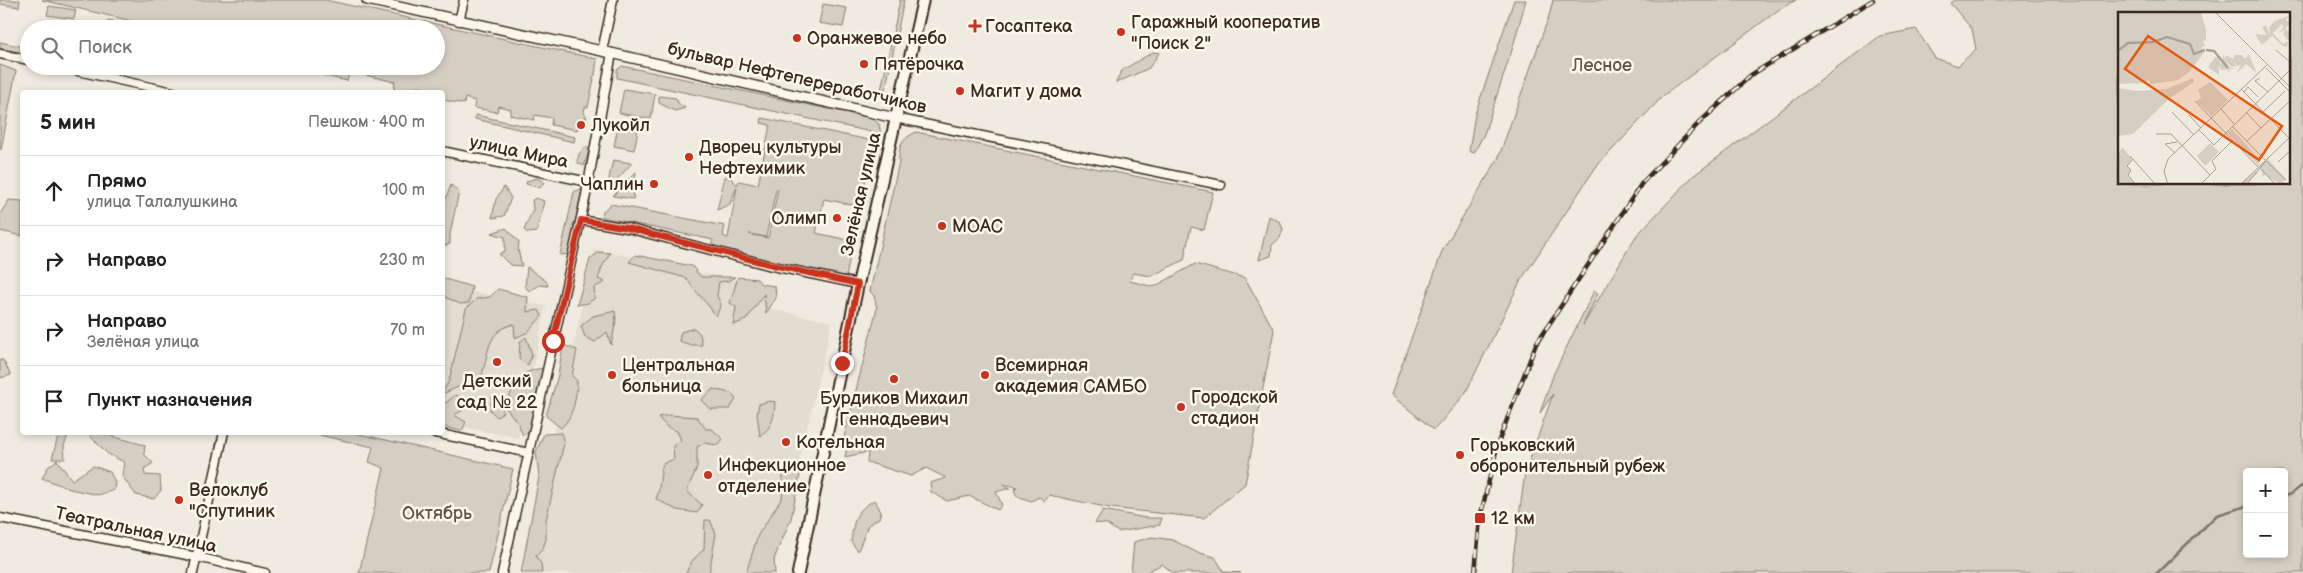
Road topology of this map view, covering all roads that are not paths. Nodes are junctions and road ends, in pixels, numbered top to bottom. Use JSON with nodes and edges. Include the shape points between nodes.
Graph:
{"nodes":[{"id":1,"x":367,"y":0,"type":"edge"},
{"id":2,"x":464,"y":0,"type":"edge"},
{"id":3,"x":613,"y":0,"type":"edge"},
{"id":4,"x":923,"y":0,"type":"edge"},
{"id":5,"x":459,"y":21,"type":"junction"},
{"id":6,"x":607,"y":52,"type":"junction"},
{"id":7,"x":0,"y":54,"type":"edge"},
{"id":8,"x":20,"y":58,"type":"edge"},
{"id":9,"x":96,"y":75,"type":"edge"},
{"id":10,"x":164,"y":90,"type":"edge"},
{"id":11,"x":895,"y":118,"type":"junction"},
{"id":12,"x":445,"y":152,"type":"edge"},
{"id":13,"x":588,"y":182,"type":"junction"},
{"id":14,"x":1221,"y":185,"type":"dead end"},
{"id":15,"x":581,"y":220,"type":"junction"},
{"id":16,"x":858,"y":284,"type":"junction"},
{"id":17,"x":223,"y":435,"type":"edge"},
{"id":18,"x":445,"y":435,"type":"edge"},
{"id":19,"x":529,"y":453,"type":"junction"},
{"id":20,"x":0,"y":518,"type":"edge"},
{"id":21,"x":197,"y":557,"type":"junction"},
{"id":22,"x":193,"y":573,"type":"edge"},
{"id":23,"x":265,"y":573,"type":"edge"},
{"id":24,"x":502,"y":573,"type":"edge"},
{"id":25,"x":798,"y":573,"type":"edge"}],
"edges":[{"from":1,"to":5,"type":"street","name":"бульвар Нефтепереработчиков"},
{"from":2,"to":5,"type":"street"},
{"from":3,"to":6,"type":"street"},
{"from":4,"to":11,"type":"main road","name":"Зелёная улица"},
{"from":5,"to":6,"type":"street","name":"бульвар Нефтепереработчиков"},
{"from":6,"to":11,"type":"street","name":"бульвар Нефтепереработчиков"},
{"from":6,"to":13,"type":"street"},
{"from":7,"to":8,"type":"street"},
{"from":9,"to":10,"type":"street"},
{"from":11,"to":14,"type":"street","name":"бульвар Нефтепереработчиков"},
{"from":11,"to":16,"type":"main road","name":"Зелёная улица"},
{"from":12,"to":13,"type":"street","name":"улица Мира"},
{"from":13,"to":15,"type":"street"},
{"from":15,"to":16,"type":"street","via":[[627,228]]},
{"from":15,"to":19,"type":"street"},
{"from":16,"to":25,"type":"main road","name":"Зелёная улица"},
{"from":17,"to":21,"type":"street"},
{"from":18,"to":19,"type":"street"},
{"from":19,"to":24,"type":"street"},
{"from":20,"to":21,"type":"street","name":"Театральная улица"},
{"from":21,"to":22,"type":"street"},
{"from":21,"to":23,"type":"street","name":"Театральная улица"}]}
